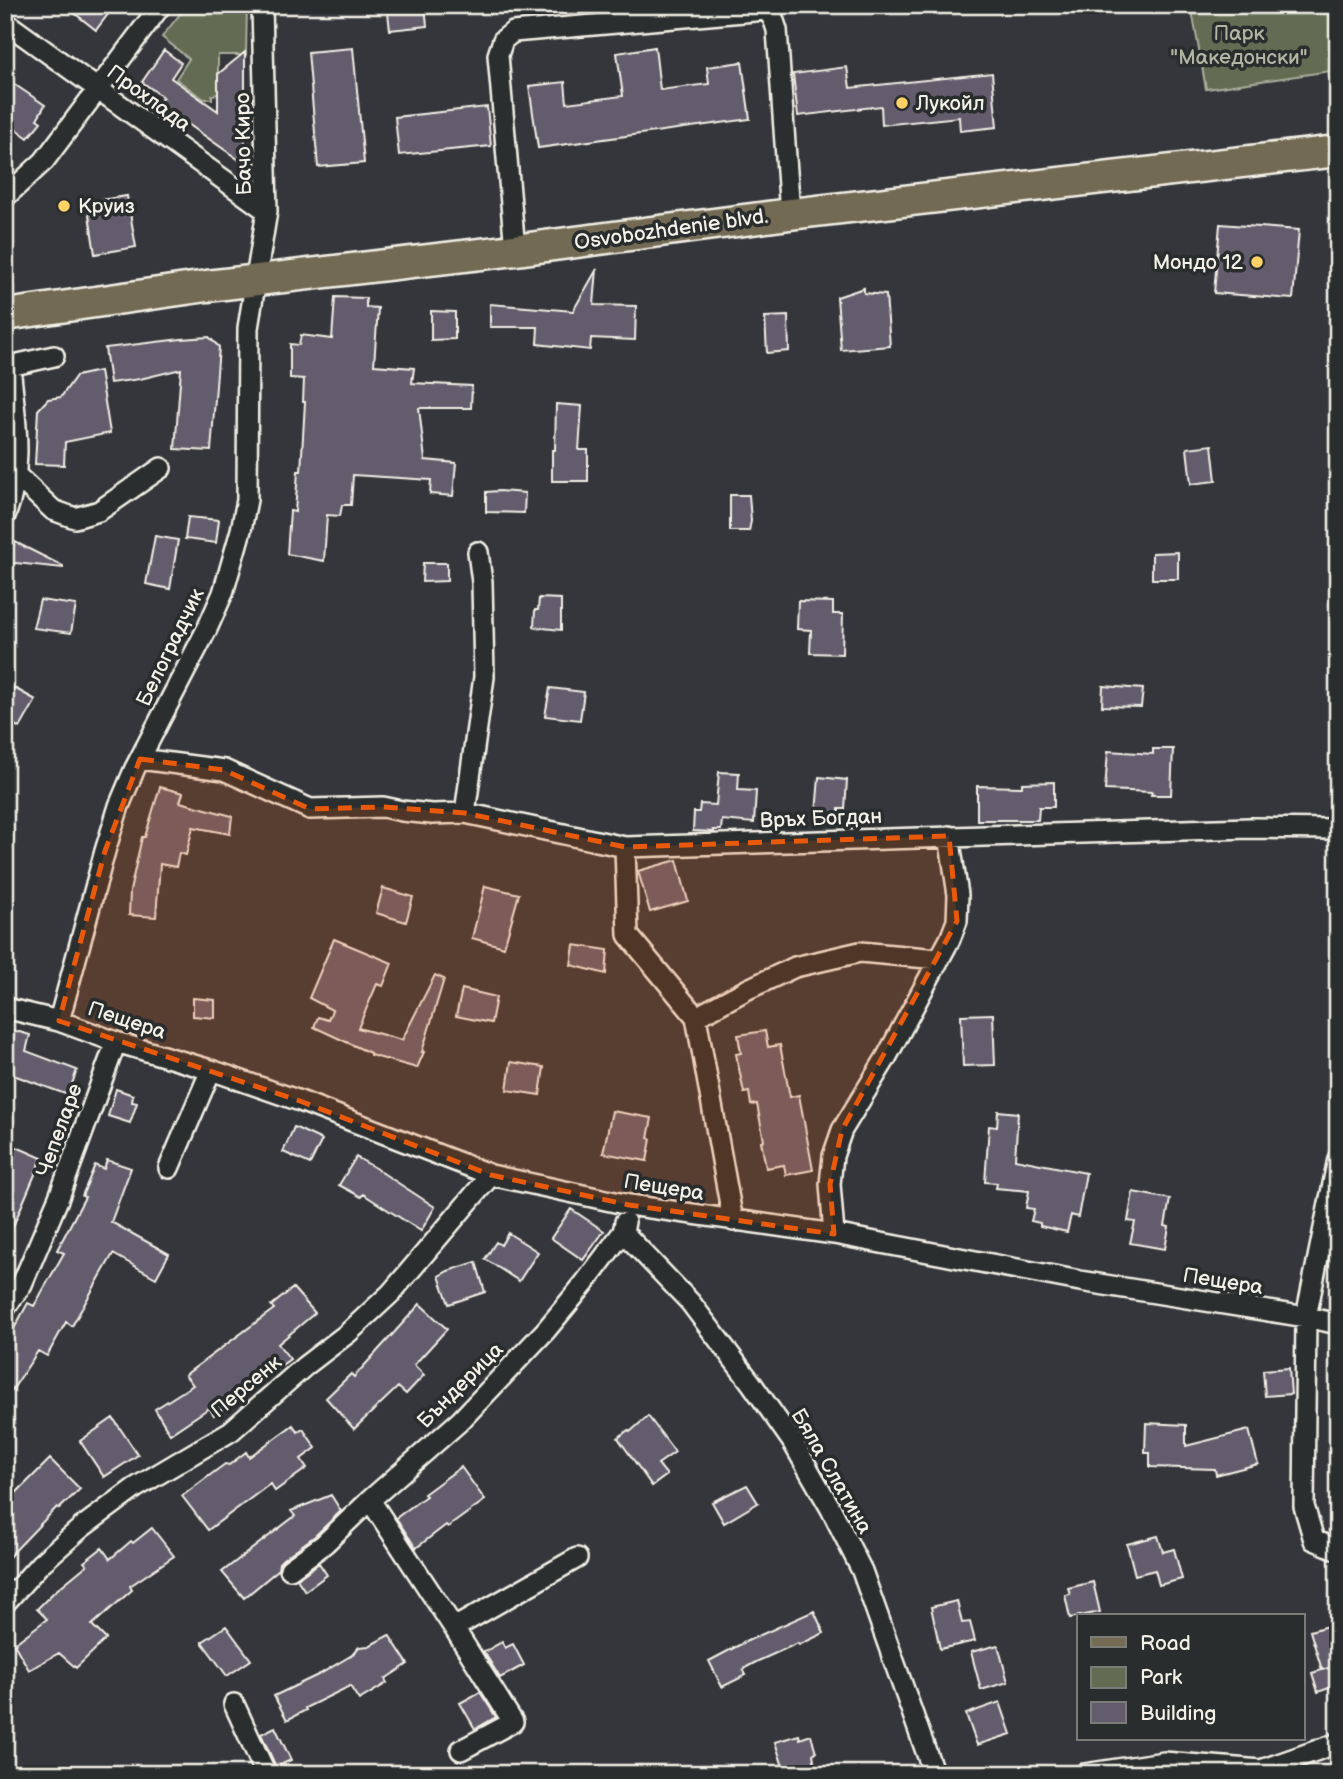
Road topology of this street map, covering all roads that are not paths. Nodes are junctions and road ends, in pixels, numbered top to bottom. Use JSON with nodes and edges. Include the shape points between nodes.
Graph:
{"nodes":[{"id":1,"x":161,"y":5,"type":"edge"},
{"id":2,"x":262,"y":5,"type":"edge"},
{"id":3,"x":5,"y":22,"type":"edge"},
{"id":4,"x":98,"y":89,"type":"junction"},
{"id":5,"x":1338,"y":151,"type":"edge"},
{"id":6,"x":6,"y":196,"type":"edge"},
{"id":7,"x":267,"y":211,"type":"junction"},
{"id":8,"x":790,"y":214,"type":"junction"},
{"id":9,"x":515,"y":250,"type":"junction"},
{"id":10,"x":256,"y":280,"type":"junction"},
{"id":11,"x":5,"y":315,"type":"edge"},
{"id":12,"x":54,"y":356,"type":"dead end"},
{"id":13,"x":8,"y":367,"type":"edge"},
{"id":14,"x":161,"y":468,"type":"dead end"},
{"id":15,"x":17,"y":476,"type":"junction"},
{"id":16,"x":5,"y":516,"type":"edge"},
{"id":17,"x":478,"y":552,"type":"dead end"},
{"id":18,"x":140,"y":759,"type":"junction"},
{"id":19,"x":465,"y":813,"type":"junction"},
{"id":20,"x":1338,"y":829,"type":"edge"},
{"id":21,"x":949,"y":836,"type":"junction"},
{"id":22,"x":625,"y":847,"type":"junction"},
{"id":23,"x":938,"y":959,"type":"junction"},
{"id":24,"x":5,"y":1007,"type":"edge"},
{"id":25,"x":696,"y":1017,"type":"junction"},
{"id":26,"x":59,"y":1021,"type":"junction"},
{"id":27,"x":116,"y":1042,"type":"junction"},
{"id":28,"x":211,"y":1070,"type":"junction"},
{"id":29,"x":1338,"y":1159,"type":"edge"},
{"id":30,"x":169,"y":1168,"type":"dead end"},
{"id":31,"x":491,"y":1175,"type":"junction"},
{"id":32,"x":629,"y":1205,"type":"junction"},
{"id":33,"x":733,"y":1221,"type":"junction"},
{"id":34,"x":622,"y":1232,"type":"junction"},
{"id":35,"x":834,"y":1234,"type":"junction"},
{"id":36,"x":5,"y":1308,"type":"edge"},
{"id":37,"x":1306,"y":1317,"type":"junction"},
{"id":38,"x":1338,"y":1324,"type":"edge"},
{"id":39,"x":370,"y":1500,"type":"junction"},
{"id":40,"x":1338,"y":1550,"type":"edge"},
{"id":41,"x":577,"y":1558,"type":"dead end"},
{"id":42,"x":290,"y":1569,"type":"dead end"},
{"id":43,"x":5,"y":1603,"type":"edge"},
{"id":44,"x":454,"y":1628,"type":"junction"},
{"id":45,"x":234,"y":1703,"type":"dead end"},
{"id":46,"x":1338,"y":1743,"type":"edge"},
{"id":47,"x":461,"y":1750,"type":"dead end"},
{"id":48,"x":1262,"y":1772,"type":"edge"},
{"id":49,"x":266,"y":1774,"type":"edge"},
{"id":50,"x":934,"y":1774,"type":"edge"},
{"id":51,"x":1084,"y":1774,"type":"edge"}],
"edges":[{"from":1,"to":4,"type":"street"},
{"from":2,"to":7,"type":"street","name":"Бачо Киро"},
{"from":3,"to":4,"type":"street","name":"Прохлада"},
{"from":4,"to":6,"type":"street","via":[[44,161]]},
{"from":4,"to":7,"type":"street","name":"Прохлада"},
{"from":5,"to":8,"type":"main road","name":"Osvobozhdenie blvd."},
{"from":7,"to":10,"type":"street","name":"Бачо Киро"},
{"from":8,"to":9,"type":"main road","name":"Osvobozhdenie blvd."},
{"from":8,"to":9,"type":"street","via":[[777,30],[766,10],[513,32],[503,40],[498,55]]},
{"from":9,"to":10,"type":"main road","name":"Osvobozhdenie blvd."},
{"from":10,"to":11,"type":"main road","name":"Osvobozhdenie blvd."},
{"from":10,"to":18,"type":"street","name":"Белоградчик","via":[[248,328],[247,500],[241,530],[223,593]]},
{"from":12,"to":13,"type":"street"},
{"from":13,"to":15,"type":"street","via":[[18,444]]},
{"from":14,"to":15,"type":"street","via":[[99,511],[75,518],[53,510]]},
{"from":15,"to":16,"type":"street"},
{"from":17,"to":19,"type":"street","via":[[484,677]]},
{"from":18,"to":19,"type":"street","name":"Връх Богдан","via":[[224,770],[310,809],[383,807]]},
{"from":18,"to":26,"type":"street","name":"Белоградчик","via":[[105,851]]},
{"from":19,"to":22,"type":"street","name":"Връх Богдан"},
{"from":20,"to":21,"type":"street","name":"Връх Богдан"},
{"from":21,"to":22,"type":"street","name":"Връх Богдан"},
{"from":21,"to":23,"type":"street","via":[[957,921]]},
{"from":22,"to":25,"type":"street","via":[[628,935]]},
{"from":23,"to":25,"type":"street","via":[[860,952],[795,967]]},
{"from":23,"to":35,"type":"street","via":[[842,1130],[830,1184]]},
{"from":24,"to":26,"type":"street","name":"Пещера"},
{"from":25,"to":33,"type":"street"},
{"from":26,"to":27,"type":"street","name":"Пещера"},
{"from":27,"to":28,"type":"street","name":"Пещера"},
{"from":27,"to":36,"type":"street","name":"Чепеларе","via":[[59,1197],[22,1284]]},
{"from":28,"to":30,"type":"street"},
{"from":28,"to":31,"type":"street","name":"Пещера"},
{"from":29,"to":37,"type":"street"},
{"from":31,"to":32,"type":"street","name":"Пещера"},
{"from":31,"to":43,"type":"street","name":"Персенк","via":[[391,1293],[348,1332],[231,1431],[135,1488],[81,1528]]},
{"from":32,"to":33,"type":"street","name":"Пещера"},
{"from":32,"to":34,"type":"street","name":"Бъндерица"},
{"from":33,"to":35,"type":"street","name":"Пещера"},
{"from":34,"to":39,"type":"street","name":"Бъндерица","via":[[547,1330],[460,1421]]},
{"from":34,"to":50,"type":"street","name":"Бяла Слатина","via":[[690,1302],[737,1363],[825,1497],[862,1571]]},
{"from":35,"to":37,"type":"street","name":"Пещера","via":[[1080,1281]]},
{"from":37,"to":38,"type":"street","name":"Пещера"},
{"from":37,"to":40,"type":"street","via":[[1304,1506],[1314,1540]]},
{"from":39,"to":42,"type":"street","name":"Бъндерица"},
{"from":39,"to":44,"type":"street"},
{"from":41,"to":44,"type":"street"},
{"from":44,"to":47,"type":"street","via":[[513,1722]]},
{"from":45,"to":49,"type":"street"},
{"from":46,"to":48,"type":"street"},
{"from":48,"to":51,"type":"street","via":[[1164,1762]]}]}
